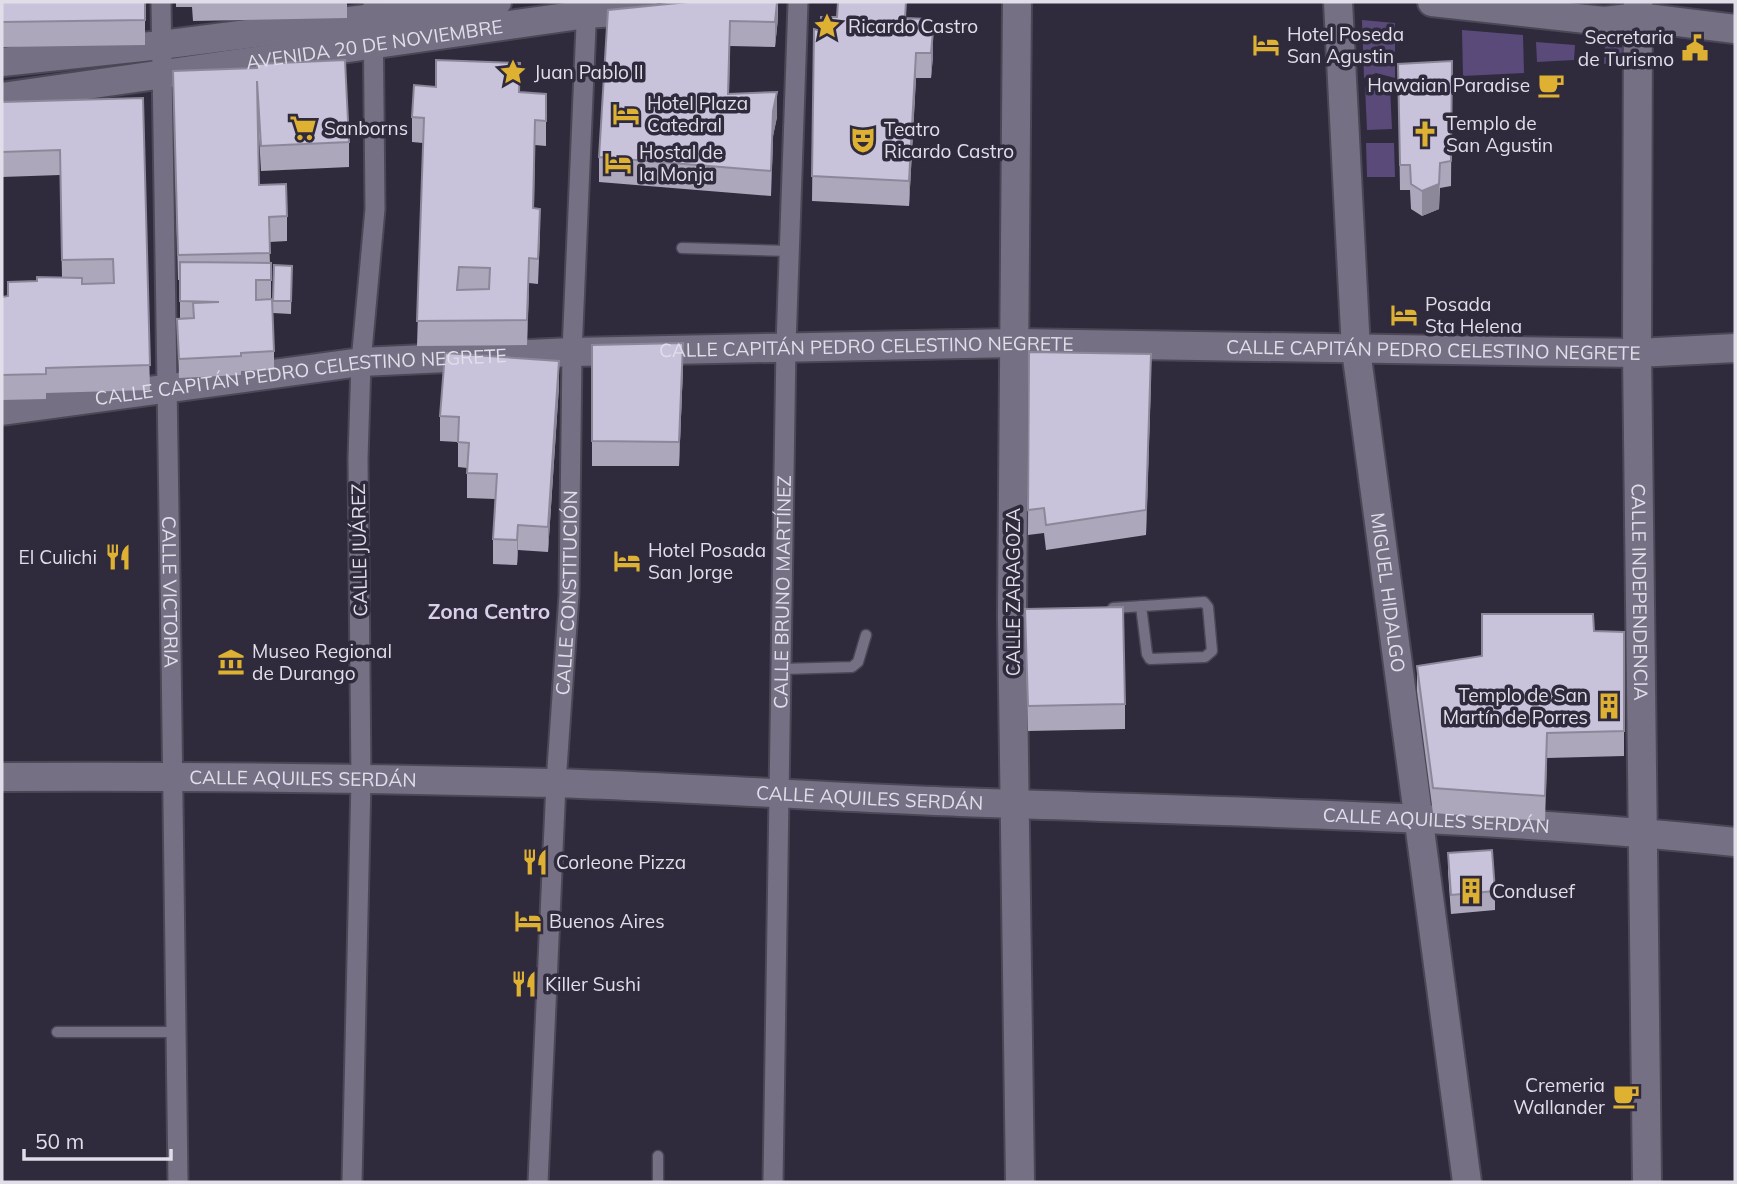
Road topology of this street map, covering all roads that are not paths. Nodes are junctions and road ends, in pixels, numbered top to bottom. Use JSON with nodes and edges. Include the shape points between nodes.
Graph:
{"nodes":[{"id":1,"x":161,"y":2,"type":"edge"},
{"id":2,"x":497,"y":2,"type":"edge"},
{"id":3,"x":797,"y":2,"type":"edge"},
{"id":4,"x":1017,"y":2,"type":"edge"},
{"id":5,"x":1338,"y":2,"type":"edge"},
{"id":6,"x":1432,"y":2,"type":"edge"},
{"id":7,"x":1609,"y":2,"type":"edge"},
{"id":8,"x":1644,"y":7,"type":"edge"},
{"id":9,"x":587,"y":8,"type":"edge"},
{"id":10,"x":667,"y":8,"type":"edge"},
{"id":11,"x":374,"y":22,"type":"edge"},
{"id":12,"x":1735,"y":29,"type":"edge"},
{"id":13,"x":161,"y":45,"type":"junction"},
{"id":14,"x":2,"y":62,"type":"edge"},
{"id":15,"x":160,"y":75,"type":"junction"},
{"id":16,"x":2,"y":97,"type":"edge"},
{"id":17,"x":682,"y":248,"type":"dead end"},
{"id":18,"x":789,"y":251,"type":"junction"},
{"id":19,"x":1013,"y":343,"type":"junction"},
{"id":20,"x":786,"y":345,"type":"junction"},
{"id":21,"x":1735,"y":348,"type":"edge"},
{"id":22,"x":1356,"y":350,"type":"junction"},
{"id":23,"x":572,"y":352,"type":"junction"},
{"id":24,"x":1637,"y":353,"type":"junction"},
{"id":25,"x":361,"y":362,"type":"junction"},
{"id":26,"x":164,"y":390,"type":"junction"},
{"id":27,"x":2,"y":411,"type":"edge"},
{"id":28,"x":1141,"y":606,"type":"junction"},
{"id":29,"x":1103,"y":609,"type":"edge"},
{"id":30,"x":866,"y":635,"type":"dead end"},
{"id":31,"x":782,"y":669,"type":"junction"},
{"id":32,"x":176,"y":776,"type":"junction"},
{"id":33,"x":2,"y":777,"type":"edge"},
{"id":34,"x":361,"y":779,"type":"junction"},
{"id":35,"x":556,"y":783,"type":"junction"},
{"id":36,"x":780,"y":795,"type":"junction"},
{"id":37,"x":1016,"y":804,"type":"junction"},
{"id":38,"x":1417,"y":819,"type":"junction"},
{"id":39,"x":1641,"y":833,"type":"junction"},
{"id":40,"x":1735,"y":842,"type":"edge"},
{"id":41,"x":57,"y":1032,"type":"dead end"},
{"id":42,"x":177,"y":1032,"type":"junction"},
{"id":43,"x":658,"y":1156,"type":"dead end"},
{"id":44,"x":178,"y":1182,"type":"edge"},
{"id":45,"x":352,"y":1182,"type":"edge"},
{"id":46,"x":538,"y":1182,"type":"edge"},
{"id":47,"x":658,"y":1182,"type":"edge"},
{"id":48,"x":773,"y":1182,"type":"edge"},
{"id":49,"x":1020,"y":1182,"type":"edge"},
{"id":50,"x":1467,"y":1182,"type":"edge"},
{"id":51,"x":1647,"y":1182,"type":"edge"}],
"edges":[{"from":1,"to":13,"type":"street","name":"CALLE VICTORIA"},
{"from":2,"to":11,"type":"street","name":"AVENIDA 20 DE NOVIEMBRE"},
{"from":3,"to":18,"type":"street","name":"CALLE BRUNO MARTÍNEZ"},
{"from":4,"to":19,"type":"street","name":"CALLE ZARAGOZA"},
{"from":5,"to":22,"type":"street","name":"MIGUEL HIDALGO"},
{"from":6,"to":8,"type":"street","via":[[1604,21]]},
{"from":7,"to":8,"type":"street"},
{"from":8,"to":12,"type":"street"},
{"from":8,"to":24,"type":"street","name":"CALLE INDEPENDENCIA"},
{"from":9,"to":10,"type":"street","name":"AVENIDA 20 DE NOVIEMBRE"},
{"from":9,"to":11,"type":"street","name":"AVENIDA 20 DE NOVIEMBRE"},
{"from":9,"to":23,"type":"street","name":"CALLE CONSTITUCIÓN"},
{"from":11,"to":13,"type":"street","name":"AVENIDA 20 DE NOVIEMBRE"},
{"from":11,"to":15,"type":"street","name":"AVENIDA 20 DE NOVIEMBRE"},
{"from":11,"to":25,"type":"street","name":"CALLE JUÁREZ","via":[[375,209]]},
{"from":13,"to":14,"type":"street","name":"AVENIDA 20 DE NOVIEMBRE"},
{"from":13,"to":15,"type":"street","name":"CALLE VICTORIA"},
{"from":15,"to":16,"type":"street","name":"AVENIDA 20 DE NOVIEMBRE"},
{"from":15,"to":26,"type":"street","name":"CALLE VICTORIA"},
{"from":17,"to":18,"type":"lane"},
{"from":18,"to":20,"type":"street","name":"CALLE BRUNO MARTÍNEZ"},
{"from":19,"to":20,"type":"street","name":"CALLE CAPITÁN PEDRO CELESTINO NEGRETE"},
{"from":19,"to":22,"type":"street","name":"CALLE CAPITÁN PEDRO CELESTINO NEGRETE"},
{"from":19,"to":37,"type":"street","name":"CALLE ZARAGOZA","via":[[1019,616]]},
{"from":20,"to":23,"type":"street","name":"CALLE CAPITÁN PEDRO CELESTINO NEGRETE"},
{"from":20,"to":31,"type":"street","name":"CALLE BRUNO MARTÍNEZ"},
{"from":21,"to":24,"type":"street","name":"CALLE CAPITÁN PEDRO CELESTINO NEGRETE"},
{"from":22,"to":24,"type":"street","name":"CALLE CAPITÁN PEDRO CELESTINO NEGRETE"},
{"from":22,"to":38,"type":"street","name":"MIGUEL HIDALGO"},
{"from":23,"to":25,"type":"street","name":"CALLE CAPITÁN PEDRO CELESTINO NEGRETE"},
{"from":23,"to":35,"type":"street","name":"CALLE CONSTITUCIÓN","via":[[569,596]]},
{"from":24,"to":39,"type":"street","name":"CALLE INDEPENDENCIA"},
{"from":25,"to":26,"type":"street","name":"CALLE CAPITÁN PEDRO CELESTINO NEGRETE"},
{"from":25,"to":34,"type":"street","name":"CALLE JUÁREZ"},
{"from":26,"to":27,"type":"street","name":"CALLE CAPITÁN PEDRO CELESTINO NEGRETE"},
{"from":26,"to":32,"type":"street","name":"CALLE VICTORIA"},
{"from":28,"to":28,"type":"lane","via":[[1204,602],[1212,651],[1205,657],[1150,659]]},
{"from":28,"to":29,"type":"lane"},
{"from":30,"to":31,"type":"lane","via":[[852,667]]},
{"from":31,"to":36,"type":"street","name":"CALLE BRUNO MARTÍNEZ"},
{"from":32,"to":33,"type":"street","name":"CALLE AQUILES SERDÁN"},
{"from":32,"to":34,"type":"street","name":"CALLE AQUILES SERDÁN"},
{"from":32,"to":42,"type":"street","name":"CALLE VICTORIA"},
{"from":34,"to":35,"type":"street","name":"CALLE AQUILES SERDÁN"},
{"from":34,"to":45,"type":"street","name":"CALLE JUÁREZ"},
{"from":35,"to":36,"type":"street","name":"CALLE AQUILES SERDÁN"},
{"from":35,"to":46,"type":"street","name":"CALLE CONSTITUCIÓN"},
{"from":36,"to":37,"type":"street","name":"CALLE AQUILES SERDÁN"},
{"from":36,"to":48,"type":"street","name":"CALLE BRUNO MARTÍNEZ"},
{"from":37,"to":38,"type":"street","name":"CALLE AQUILES SERDÁN"},
{"from":37,"to":49,"type":"street","name":"CALLE ZARAGOZA"},
{"from":38,"to":39,"type":"street","name":"CALLE AQUILES SERDÁN"},
{"from":38,"to":50,"type":"street","name":"MIGUEL HIDALGO"},
{"from":39,"to":40,"type":"street","name":"CALLE AQUILES SERDÁN"},
{"from":39,"to":51,"type":"street","name":"CALLE INDEPENDENCIA"},
{"from":41,"to":42,"type":"lane"},
{"from":42,"to":44,"type":"street","name":"CALLE VICTORIA"},
{"from":43,"to":47,"type":"lane"}]}
